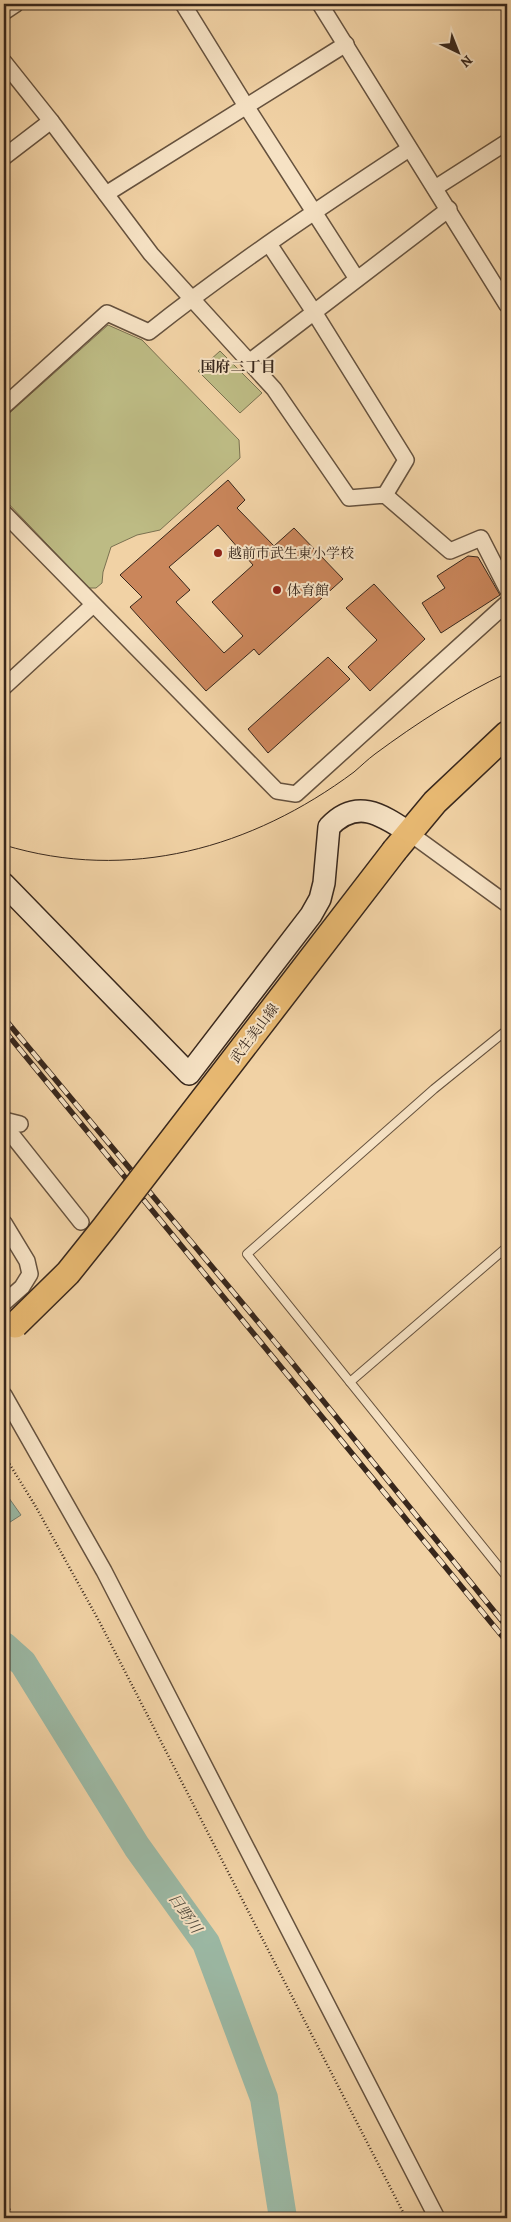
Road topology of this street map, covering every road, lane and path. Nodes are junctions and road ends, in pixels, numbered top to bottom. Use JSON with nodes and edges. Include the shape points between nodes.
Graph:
{"nodes":[{"id":1,"x":183,"y":4,"type":"edge"},
{"id":2,"x":320,"y":4,"type":"edge"},
{"id":3,"x":346,"y":44,"type":"junction"},
{"id":4,"x":4,"y":62,"type":"edge"},
{"id":5,"x":246,"y":106,"type":"junction"},
{"id":6,"x":51,"y":121,"type":"junction"},
{"id":7,"x":507,"y":142,"type":"edge"},
{"id":8,"x":409,"y":149,"type":"junction"},
{"id":9,"x":4,"y":157,"type":"edge"},
{"id":10,"x":434,"y":188,"type":"junction"},
{"id":11,"x":106,"y":194,"type":"junction"},
{"id":12,"x":449,"y":209,"type":"junction"},
{"id":13,"x":314,"y":212,"type":"junction"},
{"id":14,"x":269,"y":244,"type":"junction"},
{"id":15,"x":358,"y":278,"type":"junction"},
{"id":16,"x":191,"y":299,"type":"junction"},
{"id":17,"x":507,"y":305,"type":"edge"},
{"id":18,"x":314,"y":312,"type":"junction"},
{"id":19,"x":249,"y":362,"type":"junction"},
{"id":20,"x":7,"y":396,"type":"edge"},
{"id":21,"x":385,"y":495,"type":"junction"},
{"id":22,"x":4,"y":513,"type":"edge"},
{"id":23,"x":507,"y":588,"type":"edge"},
{"id":24,"x":507,"y":603,"type":"edge"},
{"id":25,"x":92,"y":605,"type":"junction"},
{"id":26,"x":4,"y":687,"type":"edge"},
{"id":27,"x":507,"y":734,"type":"edge"},
{"id":28,"x":402,"y":841,"type":"junction"},
{"id":29,"x":4,"y":884,"type":"edge"},
{"id":30,"x":507,"y":904,"type":"edge"},
{"id":31,"x":507,"y":1030,"type":"edge"},
{"id":32,"x":4,"y":1120,"type":"edge"},
{"id":33,"x":20,"y":1124,"type":"dead end"},
{"id":34,"x":4,"y":1125,"type":"edge"},
{"id":35,"x":81,"y":1222,"type":"dead end"},
{"id":36,"x":4,"y":1224,"type":"edge"},
{"id":37,"x":507,"y":1247,"type":"edge"},
{"id":38,"x":4,"y":1303,"type":"edge"},
{"id":39,"x":9,"y":1329,"type":"edge"},
{"id":40,"x":350,"y":1382,"type":"junction"},
{"id":41,"x":4,"y":1395,"type":"edge"},
{"id":42,"x":4,"y":1455,"type":"edge"},
{"id":43,"x":507,"y":1577,"type":"edge"},
{"id":44,"x":4,"y":2196,"type":"edge"},
{"id":45,"x":13,"y":2218,"type":"edge"},
{"id":46,"x":406,"y":2218,"type":"edge"},
{"id":47,"x":437,"y":2218,"type":"edge"}],
"edges":[{"from":1,"to":5,"type":"street"},
{"from":2,"to":3,"type":"street"},
{"from":3,"to":5,"type":"street"},
{"from":3,"to":8,"type":"street"},
{"from":4,"to":6,"type":"street"},
{"from":5,"to":11,"type":"street"},
{"from":5,"to":13,"type":"street"},
{"from":6,"to":9,"type":"street"},
{"from":6,"to":11,"type":"street"},
{"from":7,"to":10,"type":"street"},
{"from":8,"to":10,"type":"street"},
{"from":8,"to":13,"type":"street"},
{"from":10,"to":12,"type":"street"},
{"from":11,"to":16,"type":"street","via":[[151,254]]},
{"from":12,"to":15,"type":"street"},
{"from":12,"to":17,"type":"street"},
{"from":13,"to":14,"type":"street"},
{"from":13,"to":15,"type":"street"},
{"from":14,"to":16,"type":"street"},
{"from":14,"to":18,"type":"street"},
{"from":15,"to":18,"type":"street"},
{"from":16,"to":19,"type":"street"},
{"from":16,"to":20,"type":"street","via":[[149,332],[107,313]]},
{"from":18,"to":19,"type":"street"},
{"from":18,"to":21,"type":"street","via":[[406,460]]},
{"from":19,"to":21,"type":"street","via":[[274,389],[349,498]]},
{"from":21,"to":23,"type":"street","via":[[450,550],[481,538]]},
{"from":22,"to":25,"type":"street"},
{"from":24,"to":25,"type":"street","via":[[296,794],[276,791]]},
{"from":25,"to":26,"type":"street"},
{"from":27,"to":28,"type":"main road","name":"武生美山線","via":[[435,802]]},
{"from":28,"to":29,"type":"street","via":[[378,813],[346,813],[329,827],[320,899],[189,1074]]},
{"from":28,"to":30,"type":"street"},
{"from":28,"to":39,"type":"main road","name":"武生美山線","bridge":true,"via":[[68,1273]]},
{"from":31,"to":40,"type":"lane","via":[[434,1089],[247,1254]]},
{"from":32,"to":33,"type":"street"},
{"from":34,"to":35,"type":"street"},
{"from":36,"to":38,"type":"street","via":[[27,1261],[30,1274],[22,1287]]},
{"from":37,"to":40,"type":"lane"},
{"from":40,"to":43,"type":"lane"},
{"from":41,"to":47,"type":"street","via":[[104,1571]]},
{"from":42,"to":46,"type":"path","via":[[98,1620]]},
{"from":44,"to":45,"type":"path"}]}
